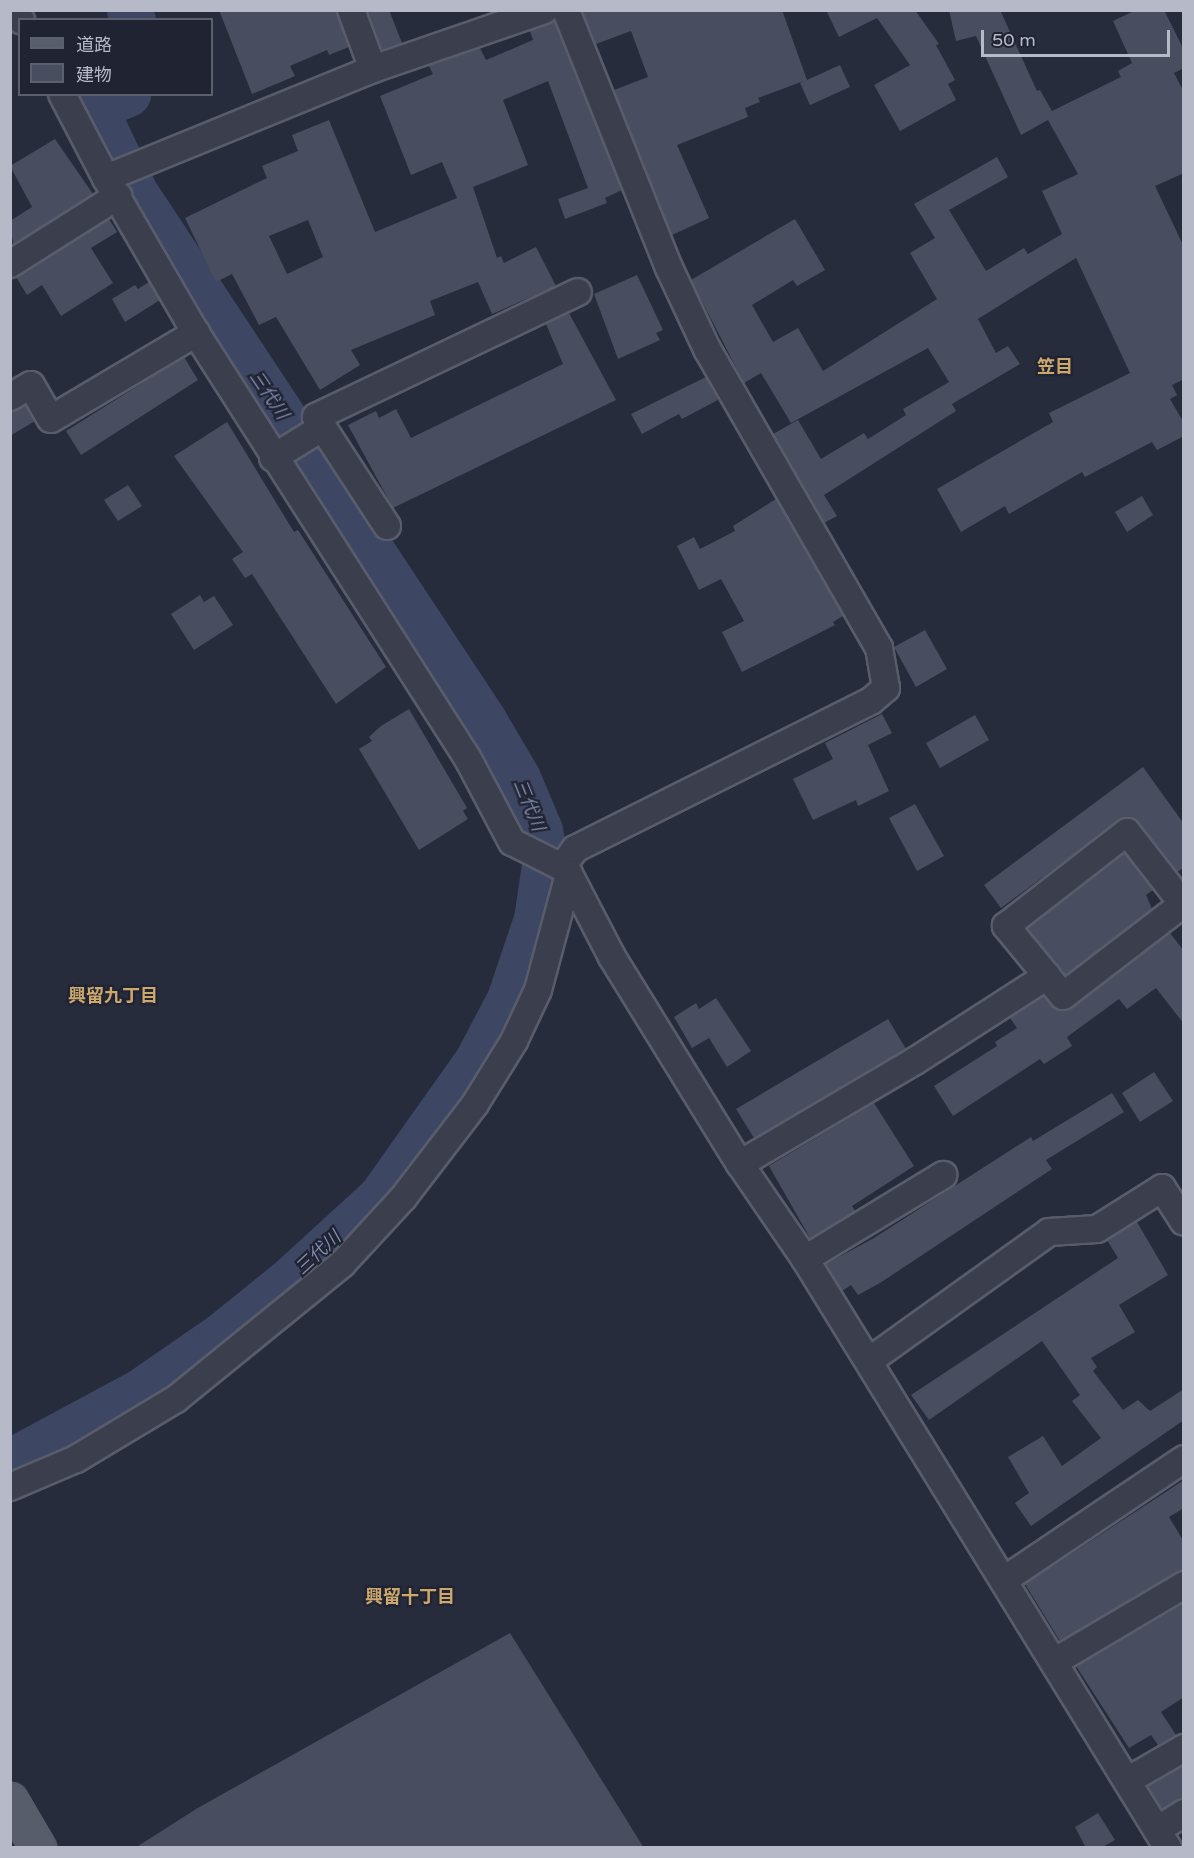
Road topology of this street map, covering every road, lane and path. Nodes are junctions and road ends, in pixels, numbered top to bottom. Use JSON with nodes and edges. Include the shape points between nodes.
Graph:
{"nodes":[{"id":1,"x":351,"y":10,"type":"edge"},
{"id":2,"x":544,"y":10,"type":"edge"},
{"id":3,"x":566,"y":10,"type":"edge"},
{"id":4,"x":373,"y":69,"type":"junction"},
{"id":5,"x":64,"y":96,"type":"edge"},
{"id":6,"x":112,"y":183,"type":"junction"},
{"id":7,"x":10,"y":264,"type":"edge"},
{"id":8,"x":578,"y":292,"type":"dead end"},
{"id":9,"x":196,"y":333,"type":"junction"},
{"id":10,"x":10,"y":397,"type":"edge"},
{"id":11,"x":317,"y":432,"type":"junction"},
{"id":12,"x":279,"y":455,"type":"junction"},
{"id":13,"x":387,"y":526,"type":"dead end"},
{"id":14,"x":566,"y":871,"type":"junction"},
{"id":15,"x":1178,"y":921,"type":"edge"},
{"id":16,"x":1047,"y":976,"type":"junction"},
{"id":17,"x":740,"y":1164,"type":"junction"},
{"id":18,"x":943,"y":1175,"type":"dead end"},
{"id":19,"x":1184,"y":1222,"type":"edge"},
{"id":20,"x":806,"y":1259,"type":"junction"},
{"id":21,"x":869,"y":1361,"type":"junction"},
{"id":22,"x":1184,"y":1459,"type":"edge"},
{"id":23,"x":10,"y":1487,"type":"edge"},
{"id":24,"x":1004,"y":1580,"type":"junction"},
{"id":25,"x":1184,"y":1585,"type":"edge"},
{"id":26,"x":1054,"y":1662,"type":"junction"},
{"id":27,"x":1184,"y":1748,"type":"edge"},
{"id":28,"x":1127,"y":1781,"type":"junction"},
{"id":29,"x":10,"y":1800,"type":"edge"},
{"id":30,"x":1184,"y":1813,"type":"edge"},
{"id":31,"x":1163,"y":1839,"type":"edge"},
{"id":32,"x":38,"y":1848,"type":"edge"}],
"edges":[{"from":1,"to":4,"type":"street"},
{"from":2,"to":4,"type":"street"},
{"from":3,"to":14,"type":"street","via":[[674,278],[707,349],[879,648],[886,688],[871,701],[575,849]]},
{"from":4,"to":6,"type":"street","via":[[144,161]]},
{"from":5,"to":6,"type":"street"},
{"from":6,"to":7,"type":"street"},
{"from":6,"to":9,"type":"street"},
{"from":8,"to":11,"type":"street","via":[[316,417]]},
{"from":9,"to":10,"type":"street","via":[[51,419],[31,385]]},
{"from":9,"to":12,"type":"street"},
{"from":11,"to":12,"type":"street"},
{"from":11,"to":13,"type":"street"},
{"from":12,"to":14,"type":"street","via":[[468,759],[512,842]]},
{"from":14,"to":17,"type":"street","via":[[612,957]]},
{"from":14,"to":23,"type":"street","via":[[548,961],[514,1041],[475,1104],[396,1207],[311,1292],[176,1399],[76,1459]]},
{"from":15,"to":16,"type":"street","via":[[1063,996]]},
{"from":15,"to":16,"type":"street","via":[[1183,904],[1127,832],[1006,926]]},
{"from":16,"to":17,"type":"street","via":[[915,1061]]},
{"from":17,"to":20,"type":"street"},
{"from":18,"to":20,"type":"street"},
{"from":19,"to":21,"type":"street","via":[[1162,1188],[1097,1229],[1049,1232]]},
{"from":20,"to":21,"type":"street"},
{"from":21,"to":24,"type":"street"},
{"from":22,"to":24,"type":"street"},
{"from":24,"to":26,"type":"street"},
{"from":25,"to":26,"type":"street"},
{"from":26,"to":28,"type":"street"},
{"from":27,"to":28,"type":"street"},
{"from":28,"to":31,"type":"street"},
{"from":29,"to":32,"type":"main road"},
{"from":30,"to":31,"type":"street"}]}
